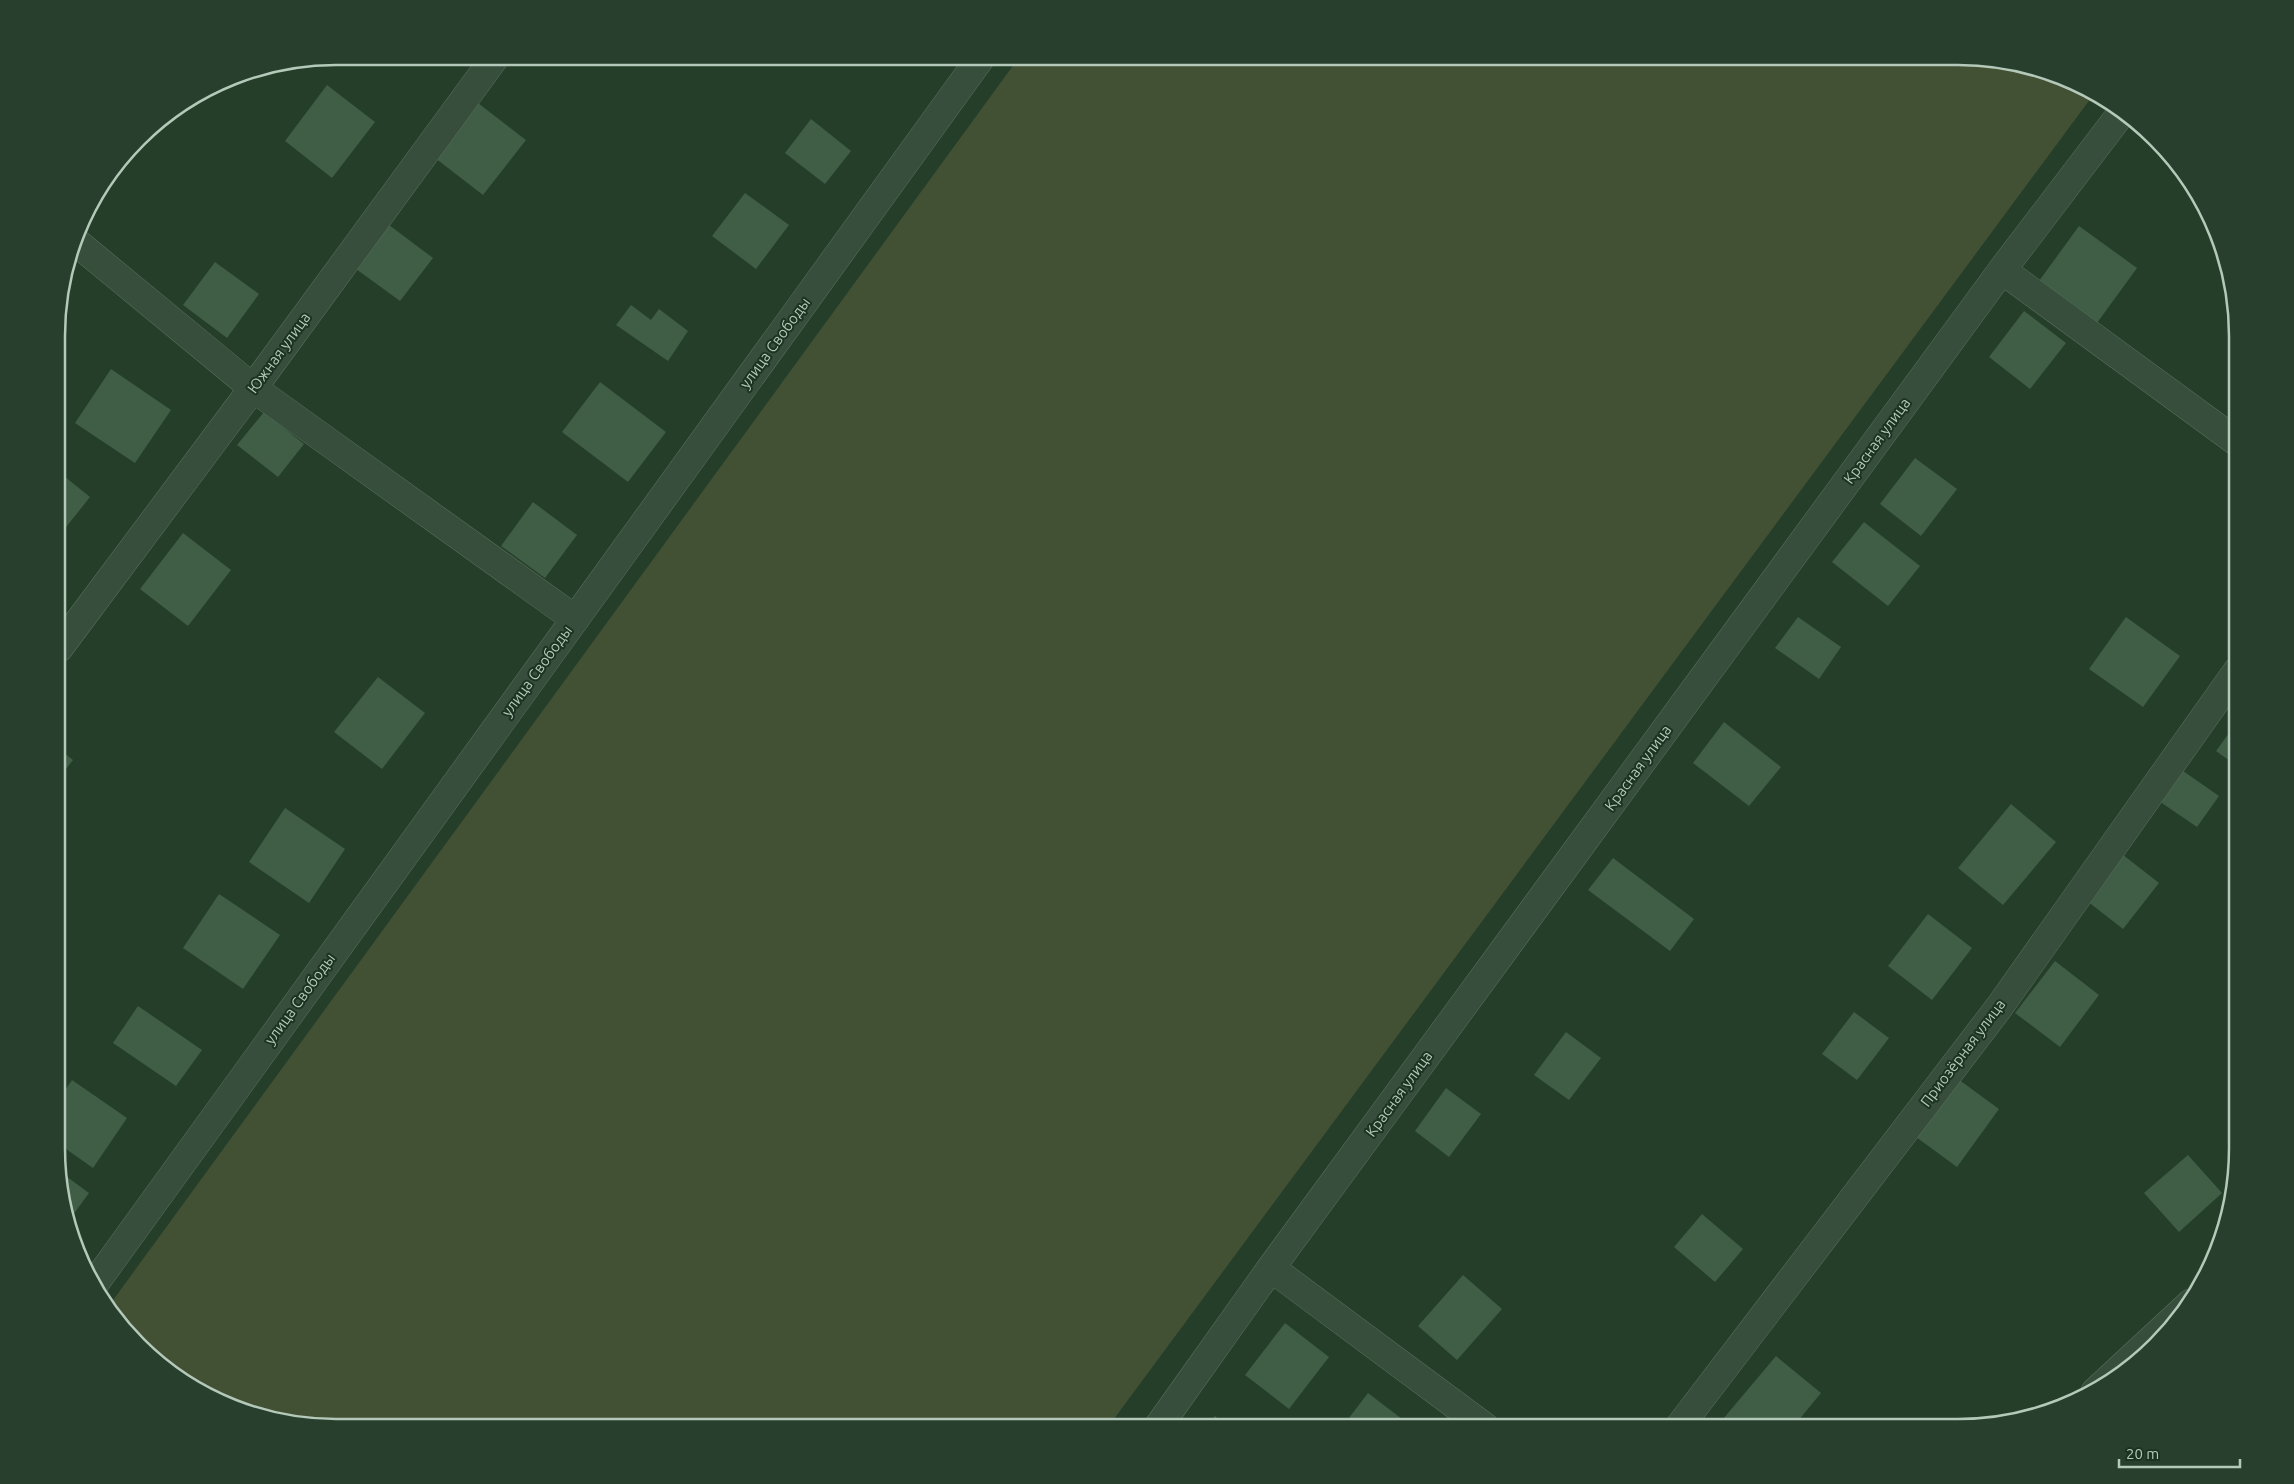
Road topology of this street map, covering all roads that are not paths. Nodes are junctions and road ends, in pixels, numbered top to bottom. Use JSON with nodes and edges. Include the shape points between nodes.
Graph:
{"nodes":[{"id":1,"x":489,"y":65,"type":"edge"},
{"id":2,"x":975,"y":65,"type":"edge"},
{"id":3,"x":2118,"y":117,"type":"edge"},
{"id":4,"x":80,"y":246,"type":"edge"},
{"id":5,"x":2002,"y":270,"type":"junction"},
{"id":6,"x":253,"y":388,"type":"junction"},
{"id":7,"x":2229,"y":436,"type":"edge"},
{"id":8,"x":575,"y":619,"type":"junction"},
{"id":9,"x":65,"y":640,"type":"edge"},
{"id":10,"x":2229,"y":682,"type":"edge"},
{"id":11,"x":1271,"y":1268,"type":"junction"},
{"id":12,"x":98,"y":1279,"type":"edge"},
{"id":13,"x":1164,"y":1419,"type":"edge"},
{"id":14,"x":1474,"y":1419,"type":"edge"},
{"id":15,"x":1685,"y":1419,"type":"edge"}],
"edges":[{"from":1,"to":6,"type":"street","name":"Южная улица"},
{"from":2,"to":8,"type":"street","name":"улица Свободы"},
{"from":3,"to":5,"type":"street","name":"Красная улица"},
{"from":4,"to":6,"type":"street"},
{"from":5,"to":7,"type":"street"},
{"from":5,"to":11,"type":"street","name":"Красная улица"},
{"from":6,"to":8,"type":"street"},
{"from":6,"to":9,"type":"street","name":"Южная улица"},
{"from":8,"to":12,"type":"street","name":"улица Свободы"},
{"from":10,"to":15,"type":"street","name":"Приозёрная улица","via":[[2000,1006]]},
{"from":11,"to":13,"type":"street","name":"Красная улица"},
{"from":11,"to":14,"type":"street"}]}
